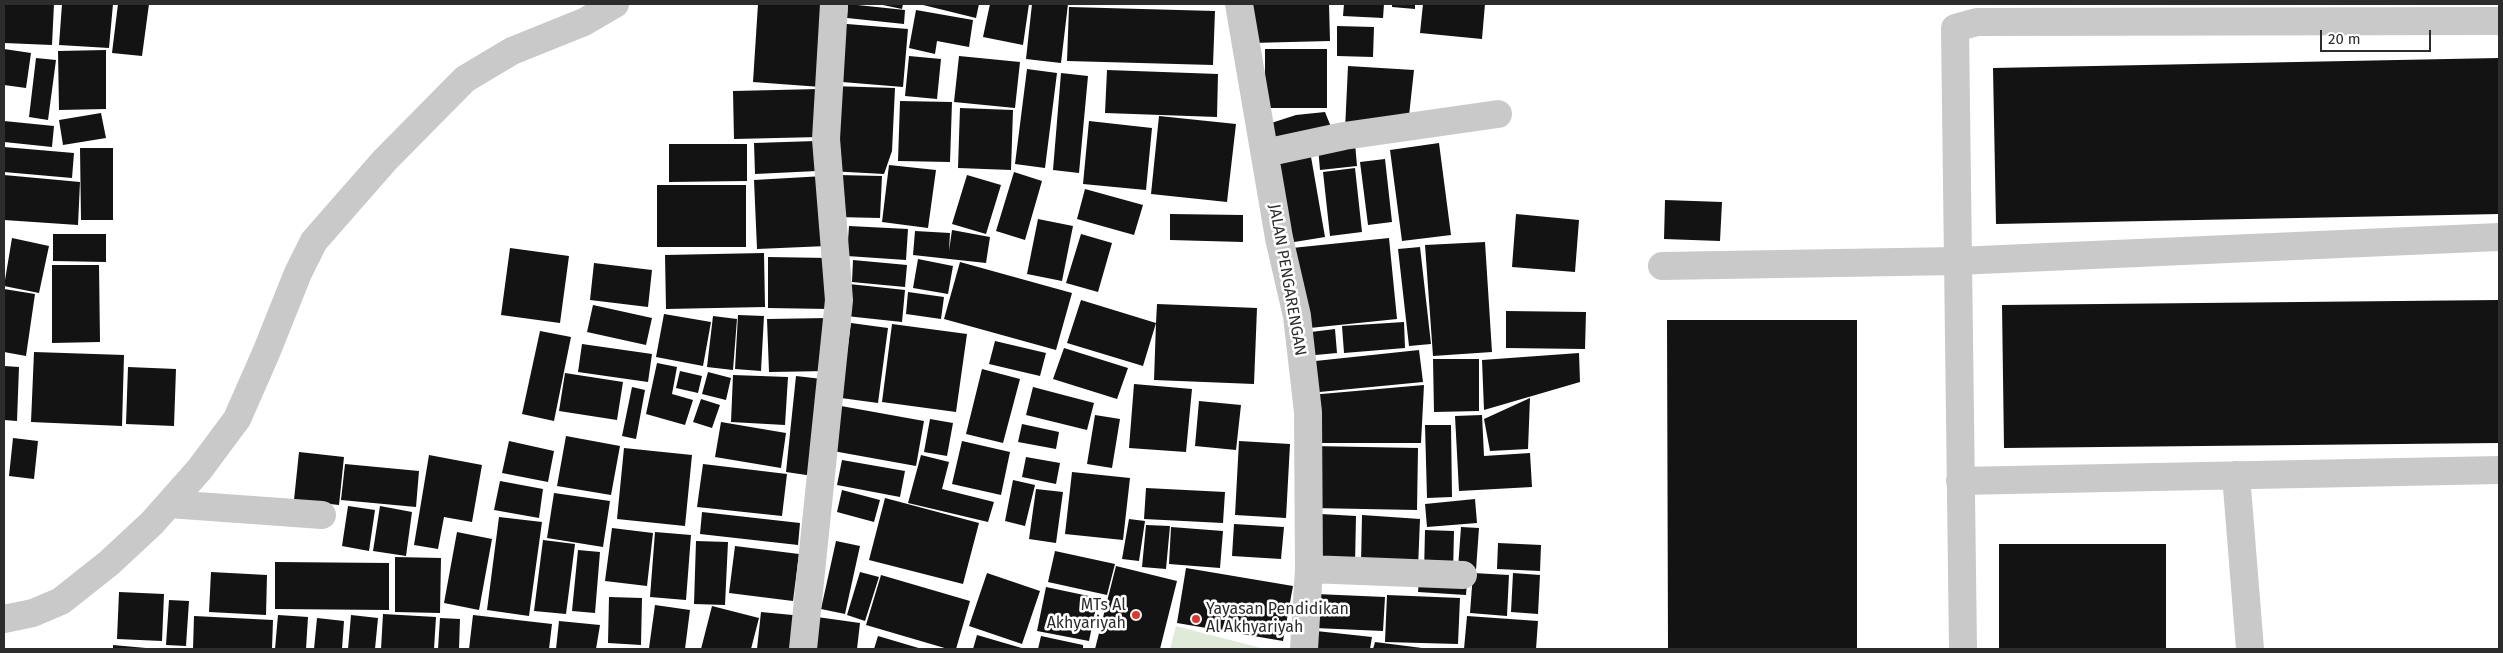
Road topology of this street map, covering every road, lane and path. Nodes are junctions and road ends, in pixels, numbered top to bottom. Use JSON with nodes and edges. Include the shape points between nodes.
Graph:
{"nodes":[{"id":1,"x":614,"y":4,"type":"edge"},
{"id":2,"x":834,"y":4,"type":"edge"},
{"id":3,"x":1239,"y":4,"type":"edge"},
{"id":4,"x":2499,"y":21,"type":"edge"},
{"id":5,"x":1498,"y":114,"type":"dead end"},
{"id":6,"x":1265,"y":153,"type":"junction"},
{"id":7,"x":2499,"y":237,"type":"edge"},
{"id":8,"x":1957,"y":260,"type":"junction"},
{"id":9,"x":1662,"y":266,"type":"dead end"},
{"id":10,"x":2499,"y":470,"type":"edge"},
{"id":11,"x":2236,"y":476,"type":"junction"},
{"id":12,"x":1960,"y":481,"type":"junction"},
{"id":13,"x":169,"y":504,"type":"junction"},
{"id":14,"x":322,"y":515,"type":"dead end"},
{"id":15,"x":1309,"y":569,"type":"junction"},
{"id":16,"x":1463,"y":575,"type":"dead end"},
{"id":17,"x":4,"y":619,"type":"edge"},
{"id":18,"x":803,"y":649,"type":"edge"},
{"id":19,"x":1304,"y":649,"type":"edge"},
{"id":20,"x":1963,"y":649,"type":"edge"},
{"id":21,"x":2250,"y":649,"type":"edge"}],
"edges":[{"from":1,"to":13,"type":"street","via":[[584,22],[512,51],[465,79],[385,160],[314,241],[237,419]]},
{"from":2,"to":18,"type":"street","via":[[826,139],[839,300]]},
{"from":3,"to":6,"type":"street","name":"JALAN PENGARENGAN"},
{"from":4,"to":8,"type":"street","via":[[1977,22],[1955,28]]},
{"from":5,"to":6,"type":"street","via":[[1344,136]]},
{"from":6,"to":15,"type":"street","name":"JALAN PENGARENGAN","via":[[1279,238],[1297,316],[1308,412]]},
{"from":7,"to":8,"type":"street"},
{"from":8,"to":9,"type":"street"},
{"from":8,"to":12,"type":"street"},
{"from":10,"to":11,"type":"street"},
{"from":11,"to":12,"type":"street"},
{"from":11,"to":21,"type":"street"},
{"from":12,"to":20,"type":"street"},
{"from":13,"to":14,"type":"street"},
{"from":13,"to":17,"type":"street","via":[[109,563],[61,601],[33,614]]},
{"from":15,"to":16,"type":"street"},
{"from":15,"to":19,"type":"street","name":"JALAN PENGARENGAN"}]}
